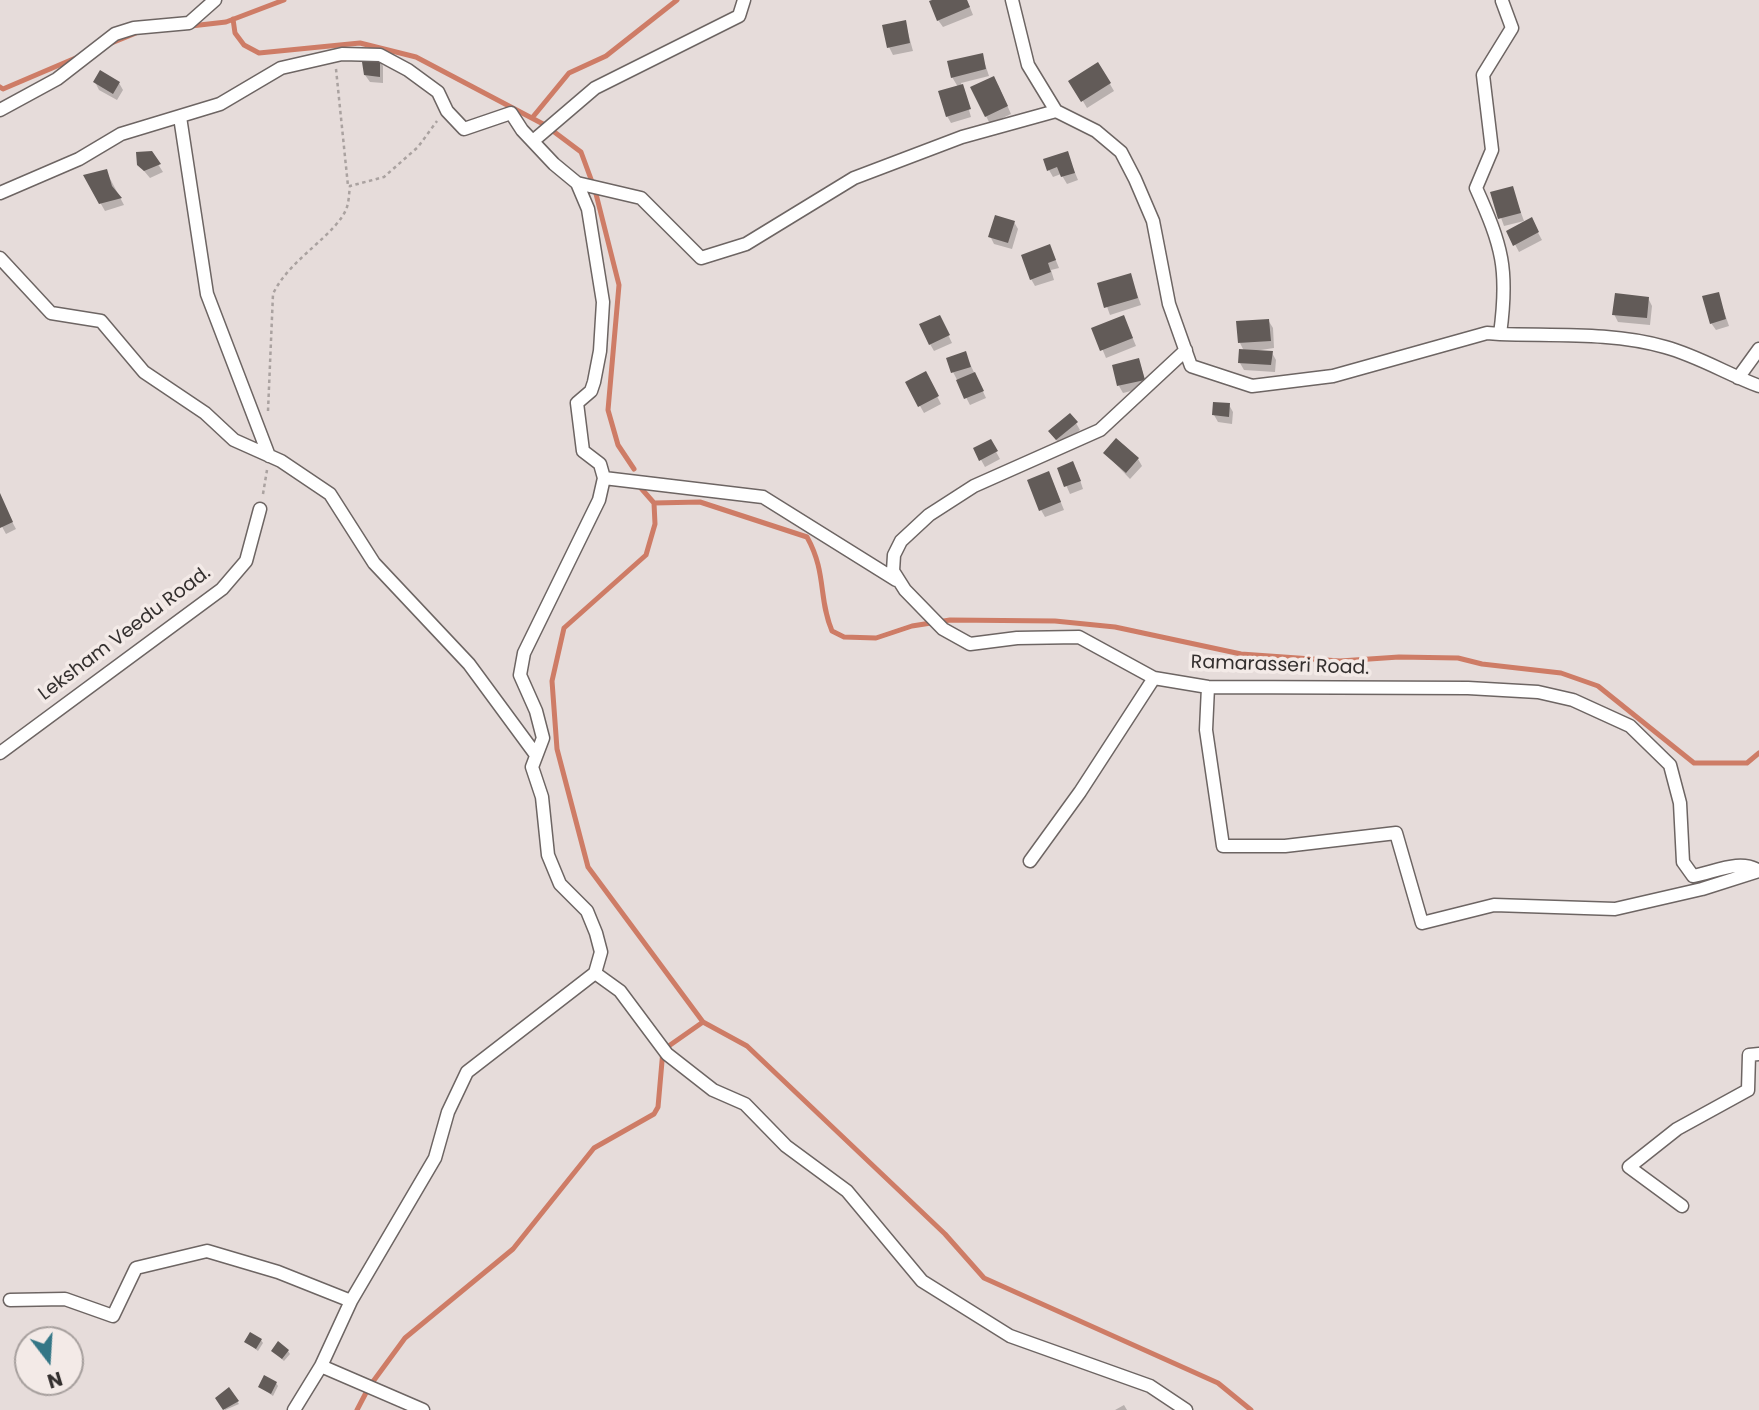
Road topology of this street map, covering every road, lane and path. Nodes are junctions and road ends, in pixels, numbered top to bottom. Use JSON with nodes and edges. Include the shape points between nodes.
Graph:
{"nodes":[{"id":1,"x":215,"y":0,"type":"edge"},
{"id":2,"x":744,"y":0,"type":"edge"},
{"id":3,"x":1012,"y":0,"type":"edge"},
{"id":4,"x":1502,"y":1,"type":"edge"},
{"id":5,"x":335,"y":55,"type":"junction"},
{"id":6,"x":0,"y":110,"type":"edge"},
{"id":7,"x":447,"y":111,"type":"junction"},
{"id":8,"x":1056,"y":111,"type":"junction"},
{"id":9,"x":180,"y":117,"type":"junction"},
{"id":10,"x":533,"y":141,"type":"junction"},
{"id":11,"x":577,"y":183,"type":"junction"},
{"id":12,"x":348,"y":186,"type":"dead end"},
{"id":13,"x":0,"y":193,"type":"edge"},
{"id":14,"x":0,"y":258,"type":"edge"},
{"id":15,"x":1500,"y":334,"type":"junction"},
{"id":16,"x":1759,"y":349,"type":"edge"},
{"id":17,"x":1186,"y":350,"type":"junction"},
{"id":18,"x":1738,"y":378,"type":"junction"},
{"id":19,"x":1759,"y":386,"type":"edge"},
{"id":20,"x":268,"y":422,"type":"dead end"},
{"id":21,"x":269,"y":456,"type":"junction"},
{"id":22,"x":604,"y":478,"type":"junction"},
{"id":23,"x":260,"y":509,"type":"joint"},
{"id":24,"x":897,"y":580,"type":"junction"},
{"id":25,"x":1154,"y":678,"type":"junction"},
{"id":26,"x":1208,"y":687,"type":"junction"},
{"id":27,"x":0,"y":753,"type":"edge"},
{"id":28,"x":536,"y":755,"type":"junction"},
{"id":29,"x":1030,"y":861,"type":"dead end"},
{"id":30,"x":1759,"y":871,"type":"edge"},
{"id":31,"x":595,"y":973,"type":"junction"},
{"id":32,"x":1759,"y":1054,"type":"edge"},
{"id":33,"x":1682,"y":1206,"type":"dead end"},
{"id":34,"x":10,"y":1300,"type":"dead end"},
{"id":35,"x":351,"y":1301,"type":"junction"},
{"id":36,"x":321,"y":1366,"type":"junction"},
{"id":37,"x":294,"y":1410,"type":"edge"},
{"id":38,"x":423,"y":1410,"type":"edge"},
{"id":39,"x":1186,"y":1410,"type":"edge"}],
"edges":[{"from":1,"to":6,"type":"street","via":[[189,23],[114,34],[67,72]]},
{"from":2,"to":10,"type":"street","via":[[739,16],[595,88]]},
{"from":3,"to":8,"type":"street","via":[[1028,65]]},
{"from":4,"to":15,"type":"street","via":[[1512,28],[1483,75],[1492,150],[1476,188],[1499,240],[1506,293]]},
{"from":5,"to":7,"type":"street","via":[[380,54],[425,80],[442,96]]},
{"from":5,"to":9,"type":"street","via":[[281,68],[220,104]]},
{"from":5,"to":12,"type":"path"},
{"from":7,"to":10,"type":"street","via":[[464,129],[511,113]]},
{"from":7,"to":20,"type":"path","via":[[418,147],[384,177],[350,186],[338,223],[281,277],[273,294]]},
{"from":8,"to":11,"type":"street","via":[[962,137],[854,178],[746,244],[701,258],[641,198]]},
{"from":8,"to":17,"type":"street","via":[[1121,152],[1153,221],[1169,304]]},
{"from":9,"to":13,"type":"street","via":[[121,134],[79,159]]},
{"from":9,"to":21,"type":"street","via":[[207,294]]},
{"from":10,"to":11,"type":"street"},
{"from":11,"to":22,"type":"street","via":[[588,209],[603,302],[594,382],[578,403],[580,439],[583,451],[600,464]]},
{"from":14,"to":21,"type":"street","via":[[51,313],[101,321],[144,372],[234,440]]},
{"from":15,"to":17,"type":"street","via":[[1487,333],[1333,376],[1252,386],[1191,366]]},
{"from":15,"to":18,"type":"street","via":[[1617,339],[1663,346],[1705,360]]},
{"from":16,"to":18,"type":"street"},
{"from":17,"to":24,"type":"street","via":[[1100,430],[974,485],[929,515],[896,548],[892,564]]},
{"from":18,"to":19,"type":"street"},
{"from":21,"to":23,"type":"path"},
{"from":21,"to":28,"type":"street","via":[[330,494],[374,563],[469,664]]},
{"from":22,"to":24,"type":"street","name":"Ramarasseri Road.","via":[[763,497]]},
{"from":22,"to":28,"type":"street","via":[[594,511],[524,653],[520,675],[542,738]]},
{"from":23,"to":27,"type":"street","name":"Leksham Veedu Road.","via":[[246,561],[222,589]]},
{"from":24,"to":25,"type":"street","name":"Ramarasseri Road.","via":[[943,629],[970,644],[1079,637]]},
{"from":25,"to":26,"type":"street","name":"Ramarasseri Road."},
{"from":25,"to":29,"type":"street"},
{"from":26,"to":30,"type":"street","name":"Ramarasseri Road.","via":[[1468,688],[1538,692],[1573,700],[1630,726],[1671,765],[1680,803],[1683,862],[1693,876],[1741,865]]},
{"from":26,"to":30,"type":"street","via":[[1206,730],[1223,846],[1284,846],[1396,833],[1422,923],[1494,905],[1615,909]]},
{"from":28,"to":31,"type":"street","via":[[532,767],[542,797],[548,855],[560,884],[587,911],[596,933],[601,952]]},
{"from":31,"to":35,"type":"street","via":[[467,1072],[448,1112],[435,1158]]},
{"from":31,"to":39,"type":"street","via":[[620,991],[664,1050],[713,1090],[745,1104],[786,1146],[847,1191],[919,1277],[1010,1336],[1150,1386]]},
{"from":32,"to":33,"type":"street","via":[[1749,1055],[1748,1090],[1677,1129],[1629,1167]]},
{"from":34,"to":35,"type":"street","via":[[65,1299],[113,1315],[136,1268],[207,1251]]},
{"from":35,"to":36,"type":"street"},
{"from":36,"to":37,"type":"street"},
{"from":36,"to":38,"type":"street"}]}
